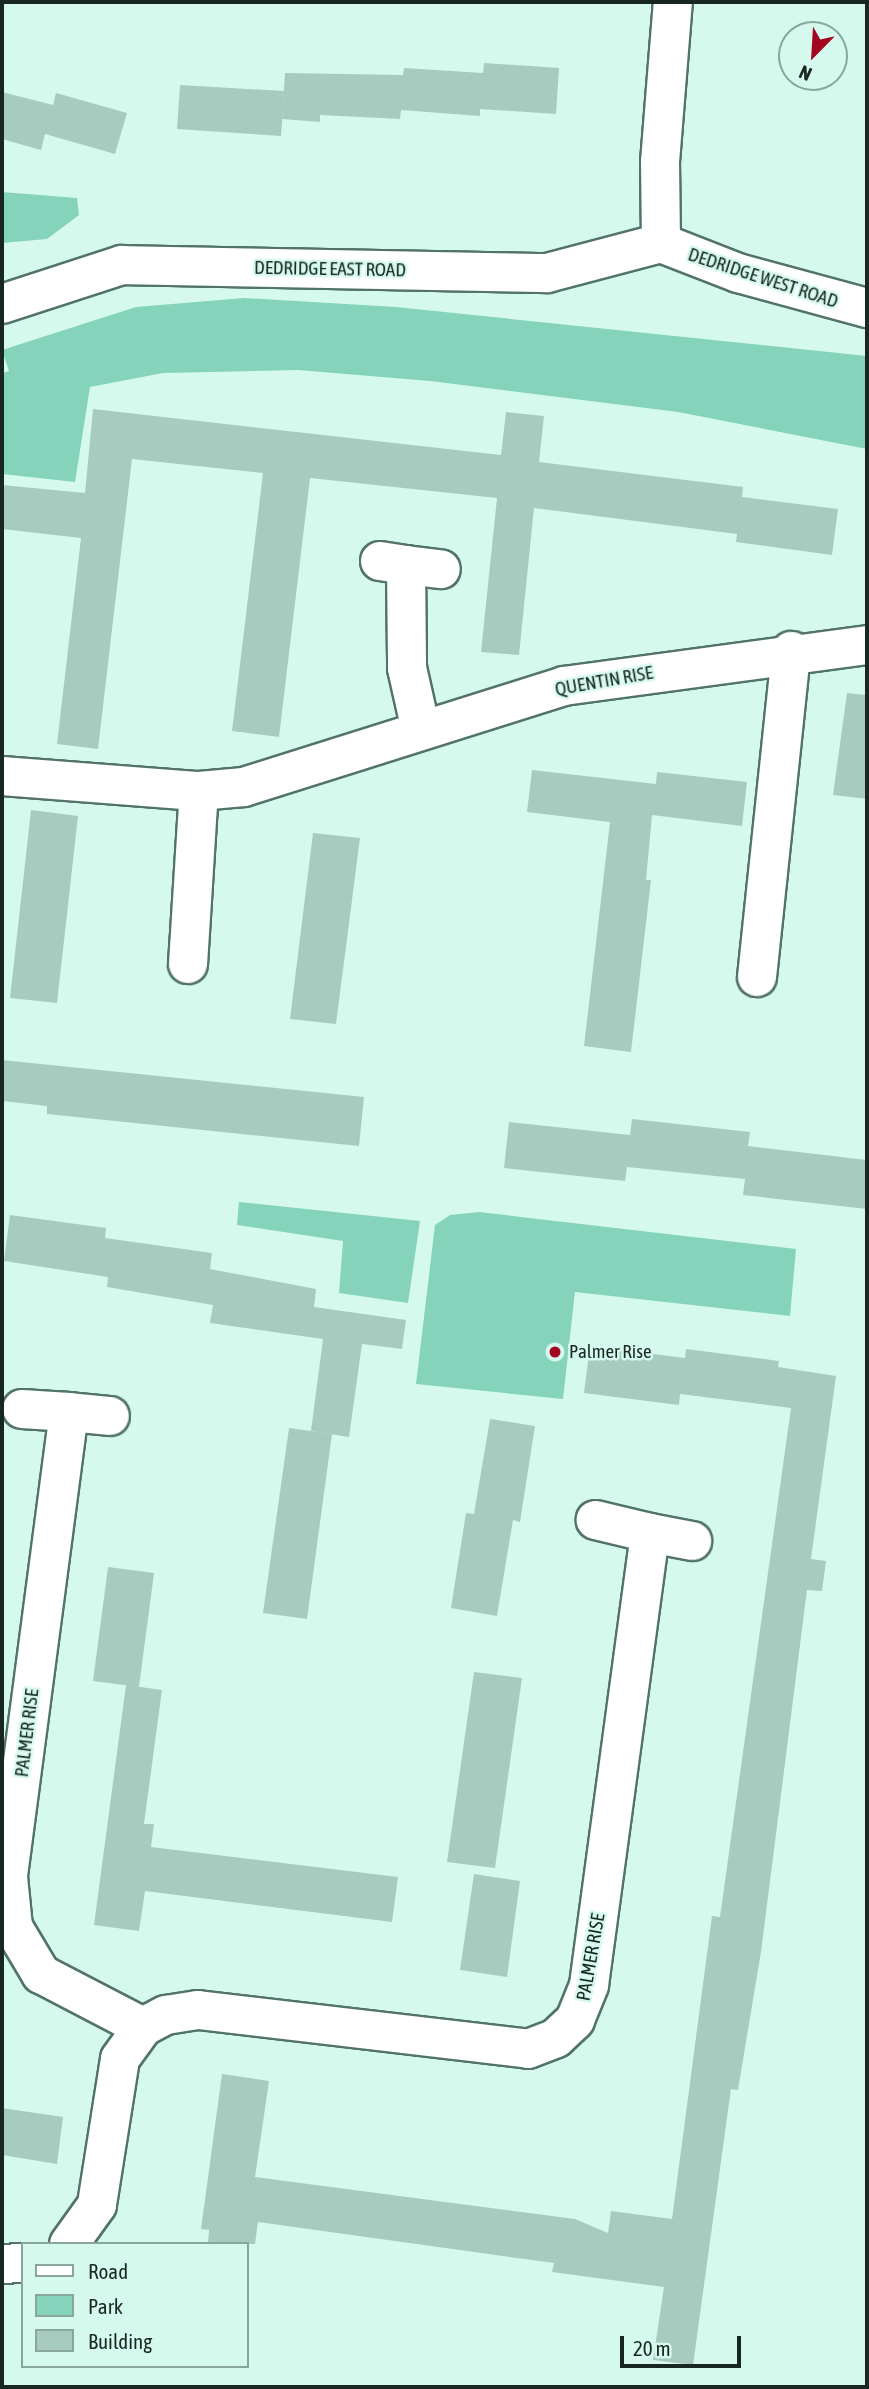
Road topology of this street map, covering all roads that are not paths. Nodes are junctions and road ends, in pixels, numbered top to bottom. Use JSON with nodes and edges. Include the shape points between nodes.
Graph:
{"nodes":[{"id":1,"x":673,"y":2,"type":"edge"},
{"id":2,"x":661,"y":243,"type":"junction"},
{"id":3,"x":2,"y":304,"type":"edge"},
{"id":4,"x":867,"y":309,"type":"edge"},
{"id":5,"x":409,"y":565,"type":"dead end"},
{"id":6,"x":867,"y":645,"type":"edge"},
{"id":7,"x":791,"y":651,"type":"junction"},
{"id":8,"x":421,"y":730,"type":"junction"},
{"id":9,"x":2,"y":776,"type":"edge"},
{"id":10,"x":199,"y":791,"type":"junction"},
{"id":11,"x":188,"y":964,"type":"dead end"},
{"id":12,"x":757,"y":978,"type":"dead end"},
{"id":13,"x":22,"y":1409,"type":"dead end"},
{"id":14,"x":69,"y":1412,"type":"junction"},
{"id":15,"x":110,"y":1416,"type":"dead end"},
{"id":16,"x":596,"y":1520,"type":"dead end"},
{"id":17,"x":650,"y":1533,"type":"junction"},
{"id":18,"x":692,"y":1541,"type":"dead end"},
{"id":19,"x":143,"y":2027,"type":"junction"},
{"id":20,"x":70,"y":2242,"type":"edge"},
{"id":21,"x":21,"y":2263,"type":"edge"},
{"id":22,"x":2,"y":2264,"type":"edge"}],
"edges":[{"from":1,"to":2,"type":"street","via":[[660,162]]},
{"from":2,"to":3,"type":"street","name":"DEDRIDGE EAST ROAD","via":[[547,273],[122,265]]},
{"from":2,"to":4,"type":"street","name":"DEDRIDGE WEST ROAD","via":[[738,273]]},
{"from":5,"to":8,"type":"street","via":[[407,668]]},
{"from":6,"to":7,"type":"street","name":"QUENTIN RISE"},
{"from":7,"to":8,"type":"street","name":"QUENTIN RISE","via":[[564,686]]},
{"from":7,"to":12,"type":"street"},
{"from":8,"to":10,"type":"street","name":"QUENTIN RISE","via":[[287,776]]},
{"from":9,"to":10,"type":"street","name":"QUENTIN RISE"},
{"from":10,"to":11,"type":"street"},
{"from":13,"to":14,"type":"street"},
{"from":14,"to":15,"type":"street"},
{"from":14,"to":19,"type":"street","name":"PALMER RISE","via":[[8,1877],[13,1927],[41,1973]]},
{"from":16,"to":17,"type":"street"},
{"from":17,"to":18,"type":"street"},
{"from":17,"to":19,"type":"street","name":"PALMER RISE","via":[[589,1985],[575,2020],[556,2038],[528,2049],[198,2010],[166,2015]]},
{"from":19,"to":20,"type":"street","via":[[120,2059],[97,2205]]},
{"from":21,"to":22,"type":"street"}]}
